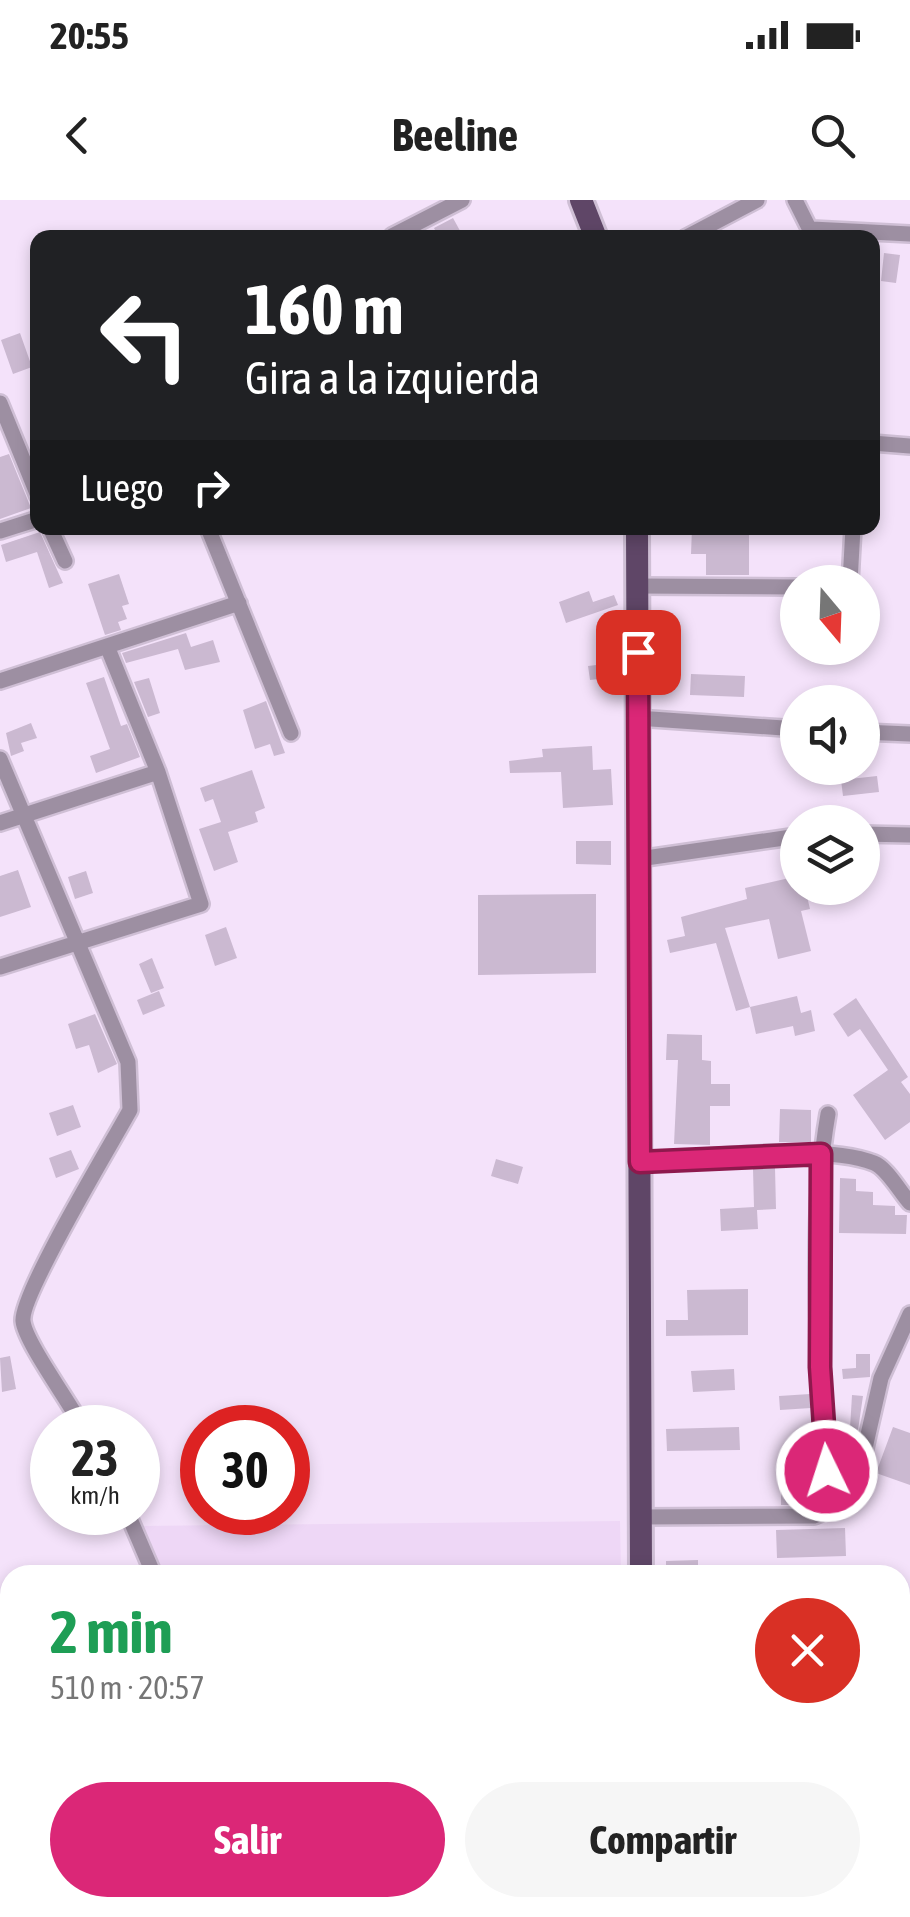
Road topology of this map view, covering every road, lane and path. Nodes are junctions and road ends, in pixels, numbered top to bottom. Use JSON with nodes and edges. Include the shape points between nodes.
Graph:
{"nodes":[{"id":1,"x":462,"y":200,"type":"edge"},
{"id":2,"x":581,"y":200,"type":"edge"},
{"id":3,"x":757,"y":200,"type":"edge"},
{"id":4,"x":794,"y":200,"type":"edge"},
{"id":5,"x":404,"y":230,"type":"edge"},
{"id":6,"x":593,"y":230,"type":"edge"},
{"id":7,"x":701,"y":230,"type":"edge"},
{"id":8,"x":811,"y":230,"type":"edge"},
{"id":9,"x":880,"y":234,"type":"edge"},
{"id":10,"x":910,"y":234,"type":"edge"},
{"id":11,"x":0,"y":403,"type":"edge"},
{"id":12,"x":880,"y":444,"type":"edge"},
{"id":13,"x":910,"y":446,"type":"edge"},
{"id":14,"x":30,"y":476,"type":"edge"},
{"id":15,"x":30,"y":522,"type":"edge"},
{"id":16,"x":0,"y":531,"type":"edge"},
{"id":17,"x":53,"y":535,"type":"edge"},
{"id":18,"x":211,"y":535,"type":"edge"},
{"id":19,"x":637,"y":535,"type":"edge"},
{"id":20,"x":853,"y":535,"type":"edge"},
{"id":21,"x":65,"y":561,"type":"dead end"},
{"id":22,"x":851,"y":565,"type":"edge"},
{"id":23,"x":638,"y":586,"type":"junction"},
{"id":24,"x":780,"y":587,"type":"edge"},
{"id":25,"x":239,"y":603,"type":"junction"},
{"id":26,"x":107,"y":646,"type":"junction"},
{"id":27,"x":0,"y":681,"type":"edge"},
{"id":28,"x":637,"y":718,"type":"junction"},
{"id":29,"x":780,"y":728,"type":"edge"},
{"id":30,"x":291,"y":733,"type":"dead end"},
{"id":31,"x":880,"y":733,"type":"edge"},
{"id":32,"x":910,"y":734,"type":"edge"},
{"id":33,"x":0,"y":759,"type":"edge"},
{"id":34,"x":158,"y":772,"type":"junction"},
{"id":35,"x":23,"y":817,"type":"junction"},
{"id":36,"x":0,"y":824,"type":"edge"},
{"id":37,"x":880,"y":834,"type":"edge"},
{"id":38,"x":910,"y":835,"type":"edge"},
{"id":39,"x":780,"y":839,"type":"edge"},
{"id":40,"x":639,"y":859,"type":"junction"},
{"id":41,"x":77,"y":943,"type":"junction"},
{"id":42,"x":0,"y":967,"type":"edge"},
{"id":43,"x":828,"y":1114,"type":"dead end"},
{"id":44,"x":821,"y":1154,"type":"junction"},
{"id":45,"x":640,"y":1162,"type":"junction"},
{"id":46,"x":910,"y":1202,"type":"edge"},
{"id":47,"x":910,"y":1314,"type":"edge"},
{"id":48,"x":70,"y":1405,"type":"edge"},
{"id":49,"x":829,"y":1506,"type":"junction"},
{"id":50,"x":641,"y":1517,"type":"junction"},
{"id":51,"x":137,"y":1535,"type":"edge"},
{"id":52,"x":150,"y":1565,"type":"edge"},
{"id":53,"x":641,"y":1565,"type":"edge"}],
"edges":[{"from":1,"to":5,"type":"street"},
{"from":2,"to":6,"type":"main road"},
{"from":3,"to":7,"type":"street"},
{"from":4,"to":8,"type":"street"},
{"from":9,"to":10,"type":"street"},
{"from":11,"to":14,"type":"street"},
{"from":12,"to":13,"type":"street"},
{"from":15,"to":16,"type":"street"},
{"from":17,"to":21,"type":"street"},
{"from":18,"to":25,"type":"street"},
{"from":19,"to":23,"type":"main road"},
{"from":20,"to":22,"type":"street"},
{"from":23,"to":24,"type":"street"},
{"from":23,"to":28,"type":"main road"},
{"from":25,"to":26,"type":"street"},
{"from":25,"to":30,"type":"street"},
{"from":26,"to":27,"type":"street"},
{"from":26,"to":34,"type":"street"},
{"from":28,"to":29,"type":"street"},
{"from":28,"to":40,"type":"main road"},
{"from":31,"to":32,"type":"street"},
{"from":33,"to":35,"type":"street"},
{"from":34,"to":35,"type":"street"},
{"from":34,"to":41,"type":"street","via":[[201,904]]},
{"from":35,"to":36,"type":"street"},
{"from":35,"to":41,"type":"street"},
{"from":37,"to":38,"type":"street"},
{"from":39,"to":40,"type":"street"},
{"from":40,"to":45,"type":"main road"},
{"from":41,"to":42,"type":"street"},
{"from":41,"to":48,"type":"street","via":[[128,1062],[130,1110],[53,1248],[22,1322]]},
{"from":43,"to":44,"type":"street"},
{"from":44,"to":45,"type":"street"},
{"from":44,"to":46,"type":"street","via":[[876,1164]]},
{"from":44,"to":49,"type":"street","via":[[820,1367]]},
{"from":45,"to":50,"type":"main road"},
{"from":47,"to":49,"type":"street","via":[[880,1378],[862,1462]]},
{"from":49,"to":50,"type":"street","via":[[814,1516]]},
{"from":50,"to":53,"type":"main road"},
{"from":51,"to":52,"type":"street"}]}
